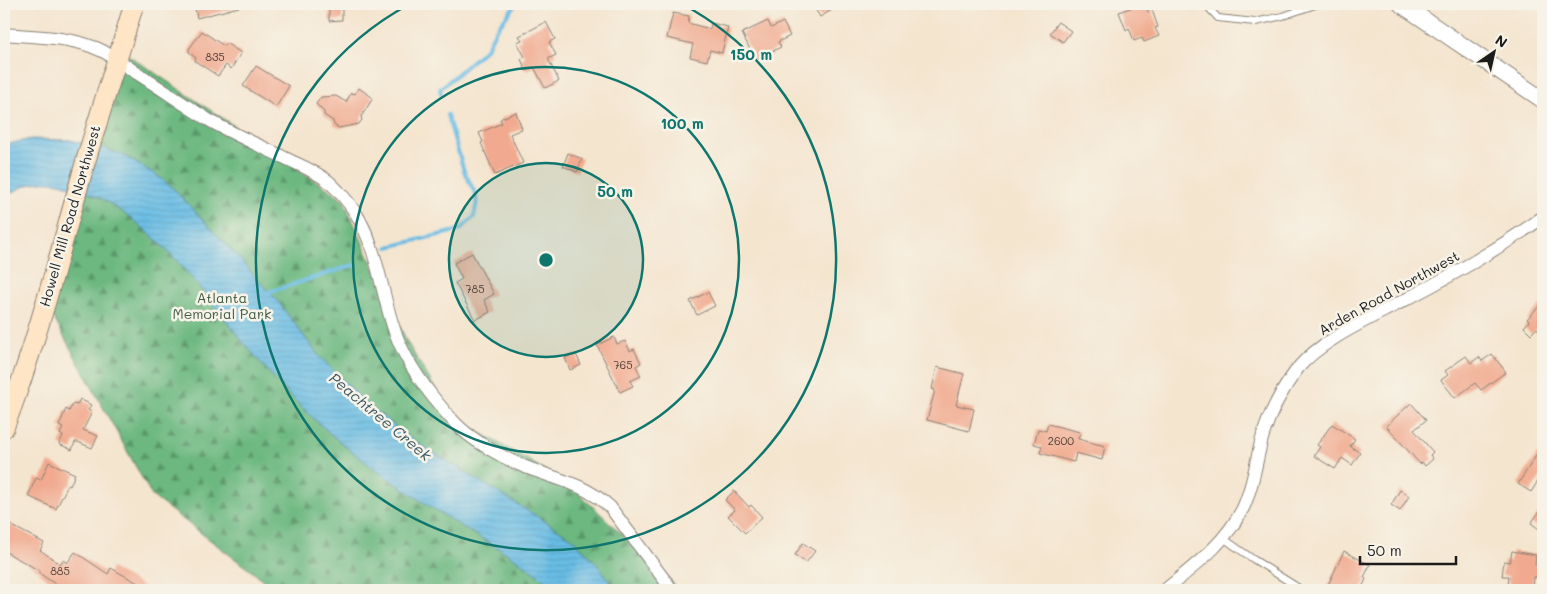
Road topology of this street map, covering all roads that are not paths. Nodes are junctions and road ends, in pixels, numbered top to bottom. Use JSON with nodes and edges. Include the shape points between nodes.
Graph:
{"nodes":[{"id":1,"x":134,"y":4,"type":"edge"},
{"id":2,"x":1206,"y":4,"type":"edge"},
{"id":3,"x":1318,"y":4,"type":"edge"},
{"id":4,"x":1401,"y":4,"type":"edge"},
{"id":5,"x":4,"y":34,"type":"edge"},
{"id":6,"x":117,"y":60,"type":"junction"},
{"id":7,"x":1543,"y":100,"type":"edge"},
{"id":8,"x":1543,"y":217,"type":"edge"},
{"id":9,"x":4,"y":428,"type":"edge"},
{"id":10,"x":1223,"y":538,"type":"junction"},
{"id":11,"x":1543,"y":585,"type":"edge"},
{"id":12,"x":672,"y":590,"type":"edge"},
{"id":13,"x":1166,"y":590,"type":"edge"},
{"id":14,"x":1302,"y":590,"type":"edge"},
{"id":15,"x":1538,"y":590,"type":"edge"}],
"edges":[{"from":1,"to":6,"type":"main road","name":"Howell Mill Road Northwest"},
{"from":2,"to":3,"type":"lane","via":[[1218,18],[1255,22]]},
{"from":4,"to":7,"type":"street"},
{"from":5,"to":6,"type":"street","via":[[75,41]]},
{"from":6,"to":9,"type":"main road","name":"Howell Mill Road Northwest","via":[[64,242]]},
{"from":6,"to":12,"type":"street","via":[[208,119],[312,171],[340,193],[356,213],[369,241],[400,345],[432,396],[458,426],[490,449],[518,464],[583,487],[599,497]]},
{"from":8,"to":10,"type":"street","name":"Arden Road Northwest","via":[[1503,246],[1328,343],[1299,367],[1269,418],[1249,492],[1236,521]]},
{"from":10,"to":13,"type":"street","name":"Arden Road Northwest"},
{"from":10,"to":14,"type":"lane"},
{"from":11,"to":15,"type":"lane"}]}
